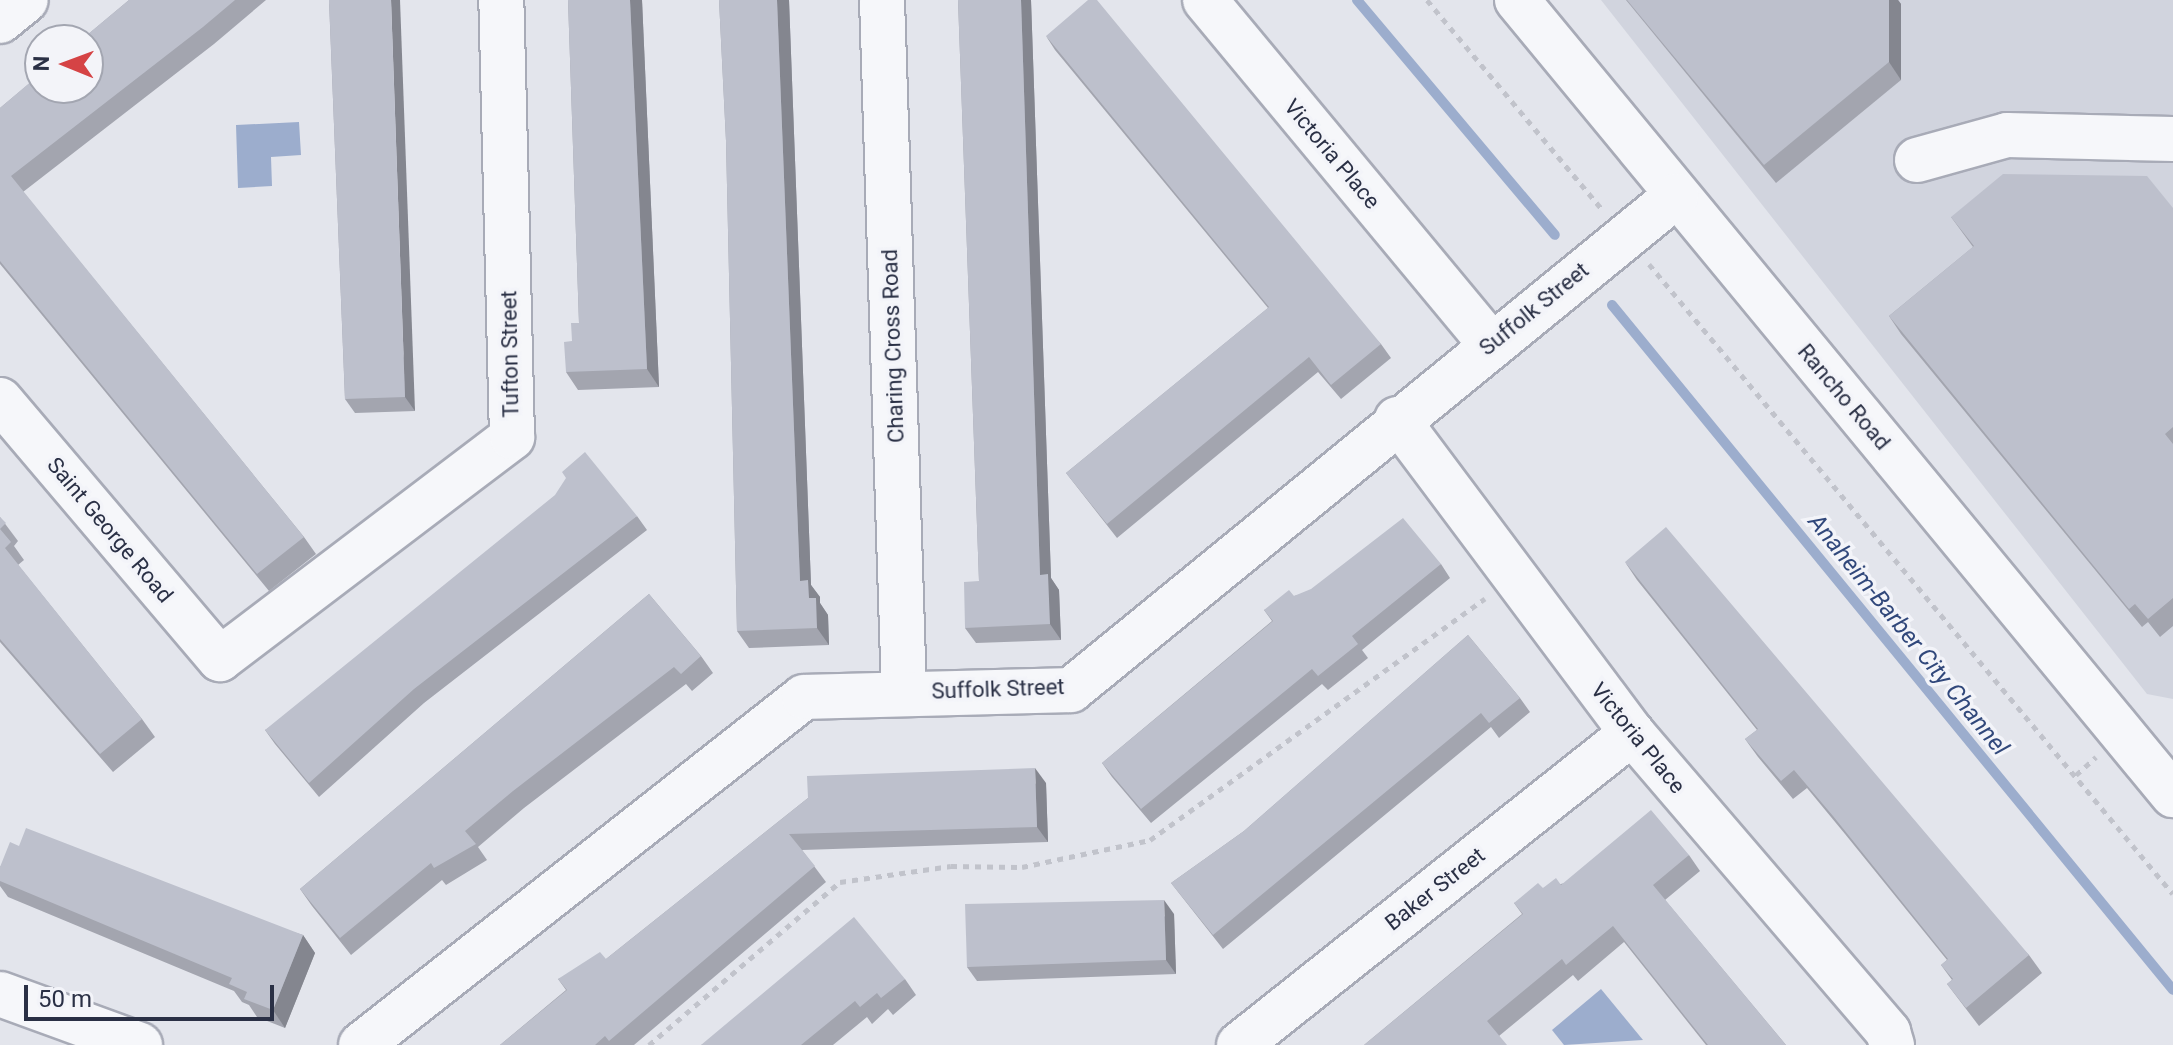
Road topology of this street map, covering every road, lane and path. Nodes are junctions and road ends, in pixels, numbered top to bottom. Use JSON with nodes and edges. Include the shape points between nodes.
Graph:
{"nodes":[{"id":1,"x":26,"y":0,"type":"edge"},
{"id":2,"x":501,"y":0,"type":"edge"},
{"id":3,"x":882,"y":0,"type":"edge"},
{"id":4,"x":1205,"y":0,"type":"edge"},
{"id":5,"x":1427,"y":0,"type":"edge"},
{"id":6,"x":1517,"y":0,"type":"edge"},
{"id":7,"x":0,"y":21,"type":"edge"},
{"id":8,"x":2173,"y":139,"type":"edge"},
{"id":9,"x":1917,"y":160,"type":"dead end"},
{"id":10,"x":1677,"y":195,"type":"junction"},
{"id":11,"x":1624,"y":235,"type":"junction"},
{"id":12,"x":1491,"y":345,"type":"junction"},
{"id":13,"x":0,"y":400,"type":"edge"},
{"id":14,"x":1397,"y":419,"type":"junction"},
{"id":15,"x":1513,"y":578,"type":"junction"},
{"id":16,"x":220,"y":659,"type":"joint"},
{"id":17,"x":904,"y":692,"type":"junction"},
{"id":18,"x":1632,"y":733,"type":"junction"},
{"id":19,"x":2173,"y":793,"type":"edge"},
{"id":20,"x":2173,"y":894,"type":"edge"},
{"id":21,"x":0,"y":994,"type":"edge"},
{"id":22,"x":140,"y":1045,"type":"edge"},
{"id":23,"x":361,"y":1045,"type":"edge"},
{"id":24,"x":649,"y":1045,"type":"edge"},
{"id":25,"x":1239,"y":1045,"type":"edge"},
{"id":26,"x":1892,"y":1045,"type":"edge"}],
"edges":[{"from":1,"to":7,"type":"street"},
{"from":2,"to":16,"type":"street","name":"Tufton Street","via":[[512,437]]},
{"from":3,"to":17,"type":"street","name":"Charing Cross Road"},
{"from":4,"to":12,"type":"street","name":"Victoria Place"},
{"from":5,"to":11,"type":"path"},
{"from":6,"to":10,"type":"street","name":"Rancho Road"},
{"from":8,"to":9,"type":"street","via":[[2007,135]]},
{"from":10,"to":11,"type":"street","name":"Suffolk Street"},
{"from":10,"to":19,"type":"street","name":"Rancho Road"},
{"from":11,"to":12,"type":"street","name":"Suffolk Street"},
{"from":11,"to":20,"type":"path"},
{"from":12,"to":14,"type":"street","name":"Suffolk Street"},
{"from":13,"to":16,"type":"street","name":"Saint George Road"},
{"from":14,"to":15,"type":"street","name":"Victoria Place"},
{"from":14,"to":17,"type":"street","name":"Suffolk Street","via":[[1071,690]]},
{"from":15,"to":18,"type":"street","name":"Victoria Place"},
{"from":15,"to":24,"type":"path","via":[[1150,840],[1022,867],[951,866],[840,882]]},
{"from":17,"to":23,"type":"street","name":"Suffolk Street","via":[[804,697]]},
{"from":18,"to":25,"type":"street","name":"Baker Street"},
{"from":18,"to":26,"type":"street","name":"Victoria Place","via":[[1888,1032]]},
{"from":21,"to":22,"type":"street"}]}
